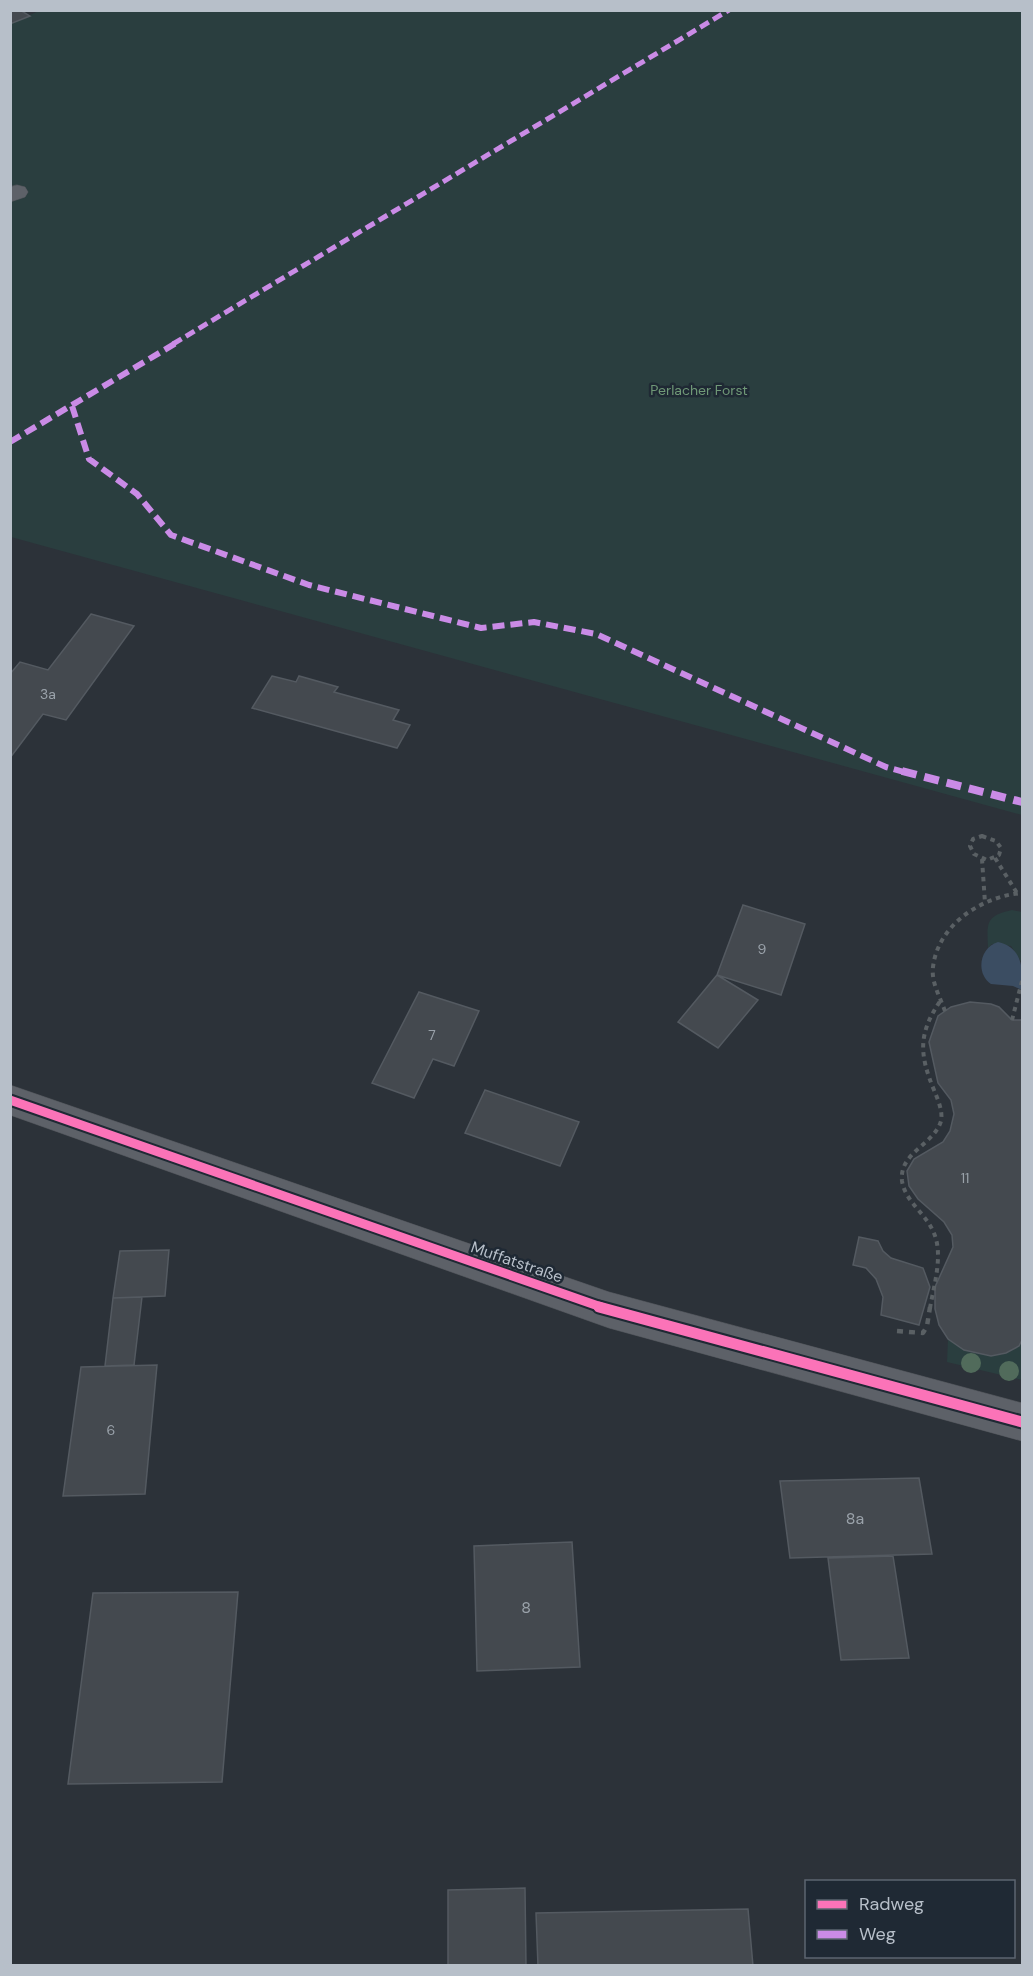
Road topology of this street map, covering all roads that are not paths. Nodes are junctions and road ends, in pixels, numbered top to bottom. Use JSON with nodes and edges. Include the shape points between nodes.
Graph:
{"nodes":[{"id":1,"x":10,"y":1100,"type":"edge"},
{"id":2,"x":1023,"y":1422,"type":"edge"}],
"edges":[{"from":1,"to":2,"type":"street","name":"Muffatstraße","via":[[609,1310]]}]}
